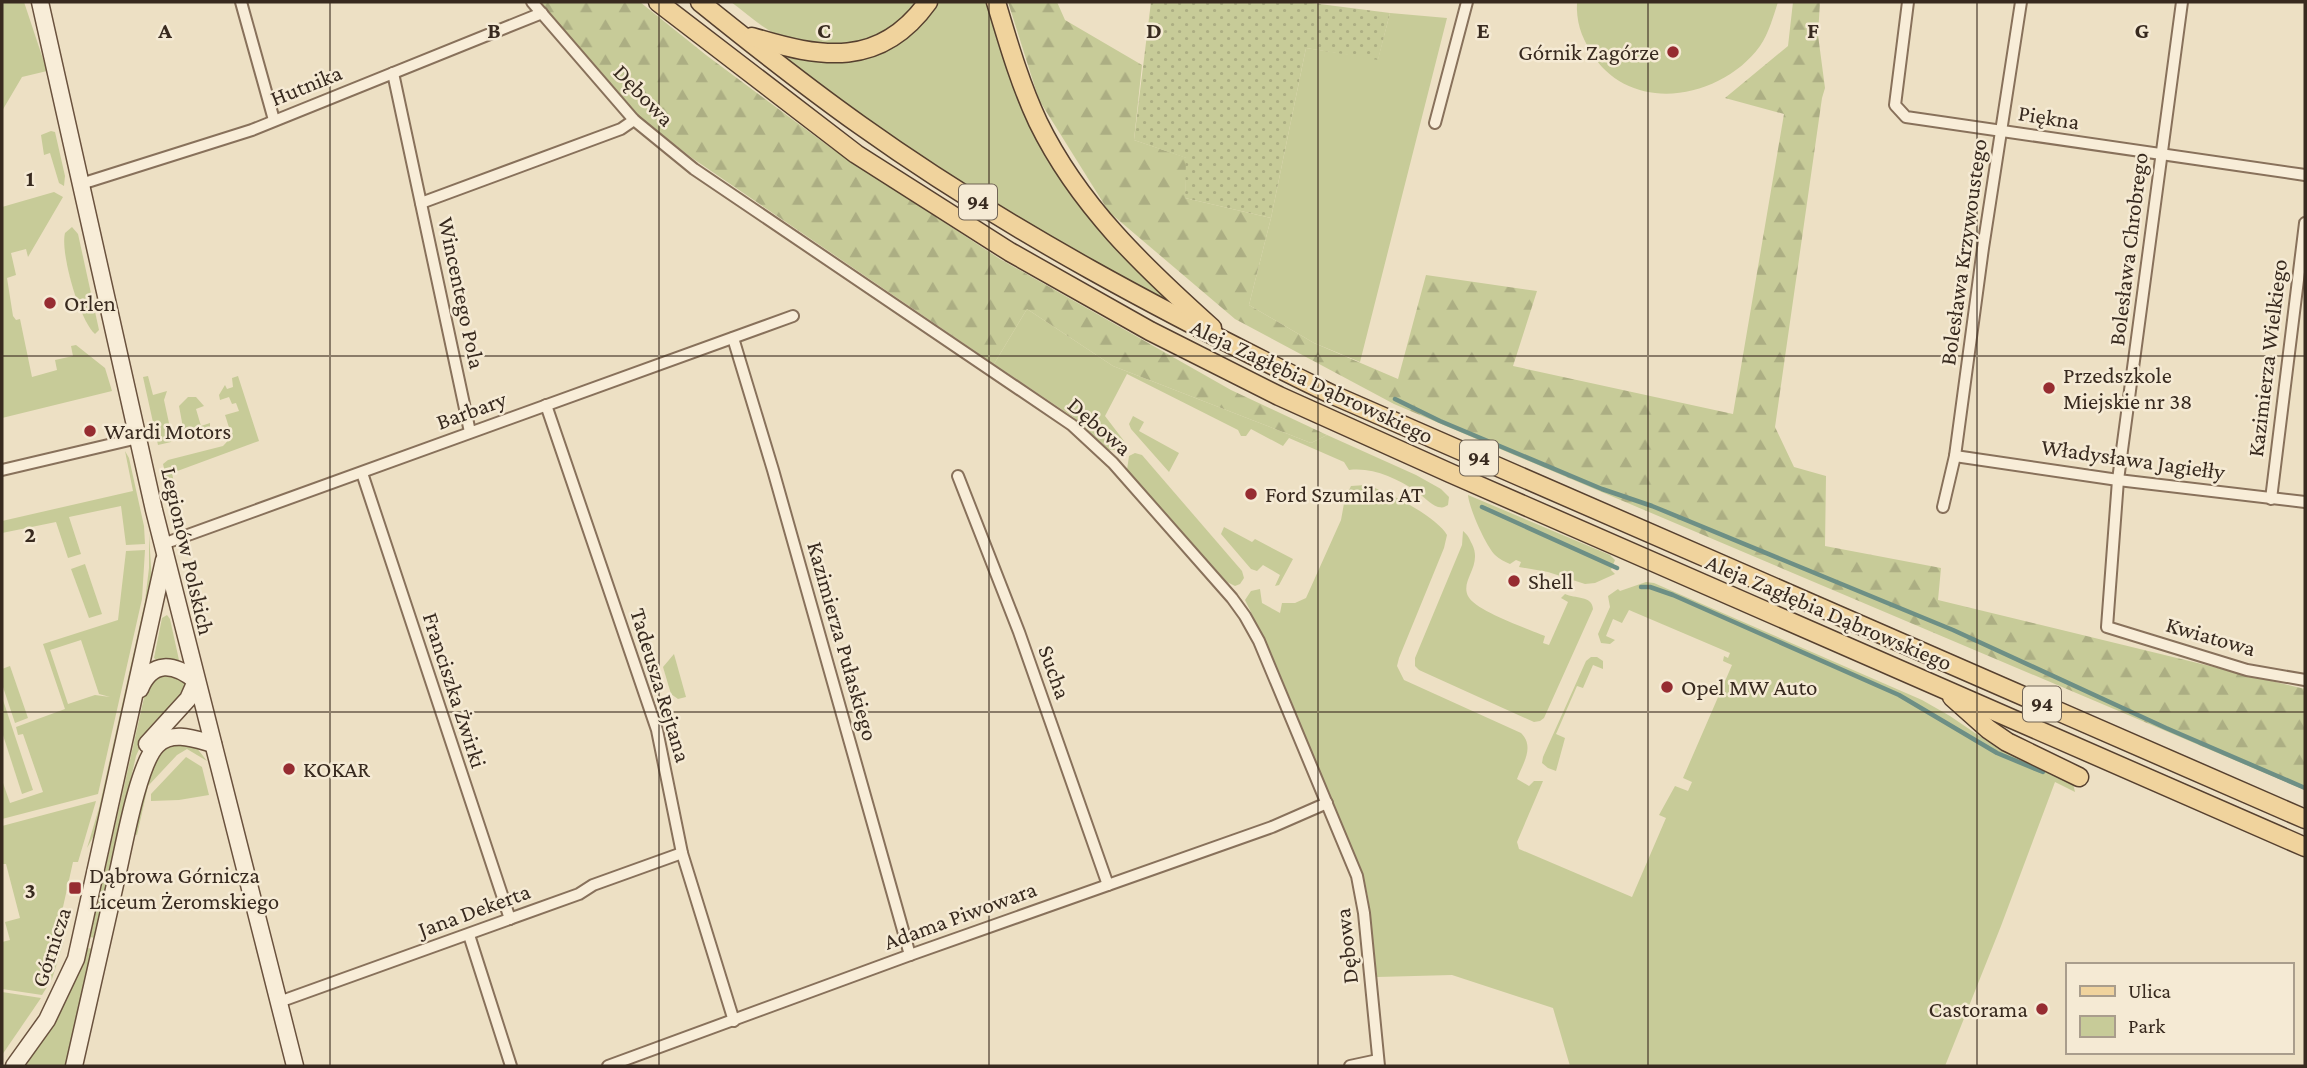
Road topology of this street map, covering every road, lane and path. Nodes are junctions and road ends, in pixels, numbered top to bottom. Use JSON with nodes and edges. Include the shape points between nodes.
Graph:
{"nodes":[{"id":1,"x":40,"y":2,"type":"edge"},
{"id":2,"x":241,"y":2,"type":"edge"},
{"id":3,"x":532,"y":2,"type":"edge"},
{"id":4,"x":658,"y":2,"type":"edge"},
{"id":5,"x":700,"y":2,"type":"edge"},
{"id":6,"x":928,"y":2,"type":"edge"},
{"id":7,"x":996,"y":2,"type":"edge"},
{"id":8,"x":1466,"y":2,"type":"edge"},
{"id":9,"x":1908,"y":2,"type":"edge"},
{"id":10,"x":2021,"y":2,"type":"edge"},
{"id":11,"x":2182,"y":2,"type":"edge"},
{"id":12,"x":542,"y":13,"type":"junction"},
{"id":13,"x":739,"y":33,"type":"junction"},
{"id":14,"x":393,"y":73,"type":"junction"},
{"id":15,"x":274,"y":120,"type":"junction"},
{"id":16,"x":634,"y":120,"type":"junction"},
{"id":17,"x":1435,"y":123,"type":"dead end"},
{"id":18,"x":2002,"y":131,"type":"junction"},
{"id":19,"x":2161,"y":155,"type":"junction"},
{"id":20,"x":2305,"y":175,"type":"edge"},
{"id":21,"x":82,"y":184,"type":"junction"},
{"id":22,"x":421,"y":203,"type":"junction"},
{"id":23,"x":2305,"y":223,"type":"edge"},
{"id":24,"x":793,"y":316,"type":"dead end"},
{"id":25,"x":733,"y":338,"type":"junction"},
{"id":26,"x":1233,"y":346,"type":"junction"},
{"id":27,"x":546,"y":405,"type":"junction"},
{"id":28,"x":470,"y":432,"type":"junction"},
{"id":29,"x":138,"y":438,"type":"junction"},
{"id":30,"x":1955,"y":456,"type":"junction"},
{"id":31,"x":2,"y":470,"type":"edge"},
{"id":32,"x":362,"y":473,"type":"junction"},
{"id":33,"x":958,"y":476,"type":"dead end"},
{"id":34,"x":2119,"y":480,"type":"junction"},
{"id":35,"x":2271,"y":499,"type":"junction"},
{"id":36,"x":2305,"y":502,"type":"edge"},
{"id":37,"x":1942,"y":508,"type":"dead end"},
{"id":38,"x":164,"y":549,"type":"junction"},
{"id":39,"x":2107,"y":627,"type":"joint"},
{"id":40,"x":2305,"y":680,"type":"edge"},
{"id":41,"x":196,"y":681,"type":"junction"},
{"id":42,"x":1941,"y":687,"type":"junction"},
{"id":43,"x":132,"y":708,"type":"junction"},
{"id":44,"x":213,"y":744,"type":"junction"},
{"id":45,"x":2079,"y":777,"type":"dead end"},
{"id":46,"x":133,"y":803,"type":"junction"},
{"id":47,"x":1327,"y":803,"type":"junction"},
{"id":48,"x":2305,"y":819,"type":"edge"},
{"id":49,"x":2305,"y":846,"type":"edge"},
{"id":50,"x":682,"y":853,"type":"junction"},
{"id":51,"x":1108,"y":885,"type":"junction"},
{"id":52,"x":510,"y":919,"type":"junction"},
{"id":53,"x":469,"y":935,"type":"junction"},
{"id":54,"x":910,"y":955,"type":"junction"},
{"id":55,"x":279,"y":1002,"type":"junction"},
{"id":56,"x":734,"y":1021,"type":"junction"},
{"id":57,"x":1379,"y":1063,"type":"edge"},
{"id":58,"x":14,"y":1066,"type":"edge"},
{"id":59,"x":74,"y":1066,"type":"edge"},
{"id":60,"x":295,"y":1066,"type":"edge"},
{"id":61,"x":511,"y":1066,"type":"edge"},
{"id":62,"x":608,"y":1066,"type":"edge"},
{"id":63,"x":1350,"y":1066,"type":"edge"}],
"edges":[{"from":1,"to":21,"type":"street","name":"Legionów Polskich"},
{"from":2,"to":15,"type":"street"},
{"from":3,"to":12,"type":"street","name":"Dębowa"},
{"from":4,"to":42,"type":"main road","name":"Aleja Zagłębia Dąbrowskiego","number":"94","via":[[856,154],[1010,252],[1150,331],[1279,396]]},
{"from":5,"to":13,"type":"main road","name":"Aleja Zagłębia Dąbrowskiego","number":"94"},
{"from":6,"to":13,"type":"main road","via":[[914,20],[890,37],[844,54],[804,52]]},
{"from":7,"to":26,"type":"main road","via":[[1030,104],[1073,181],[1136,259]]},
{"from":8,"to":17,"type":"street"},
{"from":9,"to":18,"type":"street","name":"Piękna","via":[[1895,105],[1900,112],[1906,117]]},
{"from":10,"to":18,"type":"street","name":"Bolesława Krzywoustego"},
{"from":11,"to":19,"type":"street","name":"Bolesława Chrobrego"},
{"from":12,"to":14,"type":"street","name":"Hutnika"},
{"from":12,"to":16,"type":"street","name":"Dębowa"},
{"from":13,"to":26,"type":"main road","name":"Aleja Zagłębia Dąbrowskiego","number":"94","via":[[861,126],[952,186],[1082,265]]},
{"from":14,"to":15,"type":"street","name":"Hutnika"},
{"from":14,"to":22,"type":"street","name":"Wincentego Pola"},
{"from":15,"to":21,"type":"street","name":"Hutnika"},
{"from":16,"to":22,"type":"street","name":"Wincentego Pola","via":[[621,129]]},
{"from":16,"to":47,"type":"street","name":"Dębowa","via":[[694,169],[1072,425],[1113,463],[1245,615]]},
{"from":18,"to":19,"type":"street","name":"Piękna"},
{"from":18,"to":30,"type":"street","name":"Bolesława Krzywoustego"},
{"from":19,"to":20,"type":"street","name":"Piękna"},
{"from":19,"to":34,"type":"street","name":"Bolesława Chrobrego"},
{"from":21,"to":29,"type":"street","name":"Legionów Polskich"},
{"from":22,"to":28,"type":"street","name":"Wincentego Pola"},
{"from":23,"to":35,"type":"street","name":"Kazimierza Wielkiego"},
{"from":24,"to":25,"type":"street","name":"Barbary"},
{"from":25,"to":27,"type":"street","name":"Barbary"},
{"from":25,"to":54,"type":"street","name":"Kazimierza Pułaskiego"},
{"from":26,"to":48,"type":"main road","name":"Aleja Zagłębia Dąbrowskiego","number":"94","via":[[1331,394]]},
{"from":27,"to":28,"type":"street","name":"Barbary"},
{"from":27,"to":50,"type":"street","name":"Tadeusza Rejtana","via":[[657,730]]},
{"from":28,"to":32,"type":"street","name":"Barbary"},
{"from":29,"to":31,"type":"street"},
{"from":29,"to":38,"type":"street","name":"Legionów Polskich"},
{"from":30,"to":34,"type":"street","name":"Władysława Jagiełły"},
{"from":30,"to":37,"type":"street","name":"Bolesława Krzywoustego"},
{"from":32,"to":38,"type":"street","name":"Barbary"},
{"from":32,"to":52,"type":"street","name":"Franciszka Żwirki"},
{"from":33,"to":51,"type":"street","name":"Sucha","via":[[1019,632]]},
{"from":34,"to":35,"type":"street","name":"Władysława Jagiełły"},
{"from":34,"to":39,"type":"street","name":"Bolesława Chrobrego"},
{"from":35,"to":36,"type":"street","name":"Władysława Jagiełły"},
{"from":38,"to":41,"type":"street","name":"Legionów Polskich"},
{"from":38,"to":43,"type":"street","name":"Górnicza"},
{"from":39,"to":40,"type":"street","name":"Kwiatowa","via":[[2247,670]]},
{"from":41,"to":43,"type":"street","name":"Górnicza","via":[[180,669],[159,668],[146,677]]},
{"from":41,"to":44,"type":"street","name":"Legionów Polskich"},
{"from":41,"to":46,"type":"street","name":"Górnicza","via":[[188,699],[143,751]]},
{"from":42,"to":45,"type":"main road","via":[[2007,742]]},
{"from":42,"to":49,"type":"main road","name":"Aleja Zagłębia Dąbrowskiego","number":"94"},
{"from":43,"to":58,"type":"street","name":"Górnicza","via":[[76,959],[47,1020]]},
{"from":44,"to":46,"type":"street","name":"Górnicza","via":[[184,737],[161,741],[150,755]]},
{"from":44,"to":55,"type":"street","name":"Legionów Polskich"},
{"from":46,"to":59,"type":"street","name":"Górnicza"},
{"from":47,"to":51,"type":"street","name":"Adama Piwowara"},
{"from":47,"to":57,"type":"street","name":"Dębowa","via":[[1362,899]]},
{"from":50,"to":52,"type":"street","name":"Jana Dekerta"},
{"from":50,"to":56,"type":"street","name":"Tadeusza Rejtana"},
{"from":51,"to":54,"type":"street","name":"Adama Piwowara"},
{"from":52,"to":53,"type":"street","name":"Jana Dekerta"},
{"from":53,"to":55,"type":"street","name":"Jana Dekerta"},
{"from":53,"to":61,"type":"street"},
{"from":54,"to":56,"type":"street","name":"Adama Piwowara"},
{"from":55,"to":60,"type":"street","name":"Legionów Polskich"},
{"from":56,"to":62,"type":"street","name":"Adama Piwowara"},
{"from":57,"to":63,"type":"street"}]}
